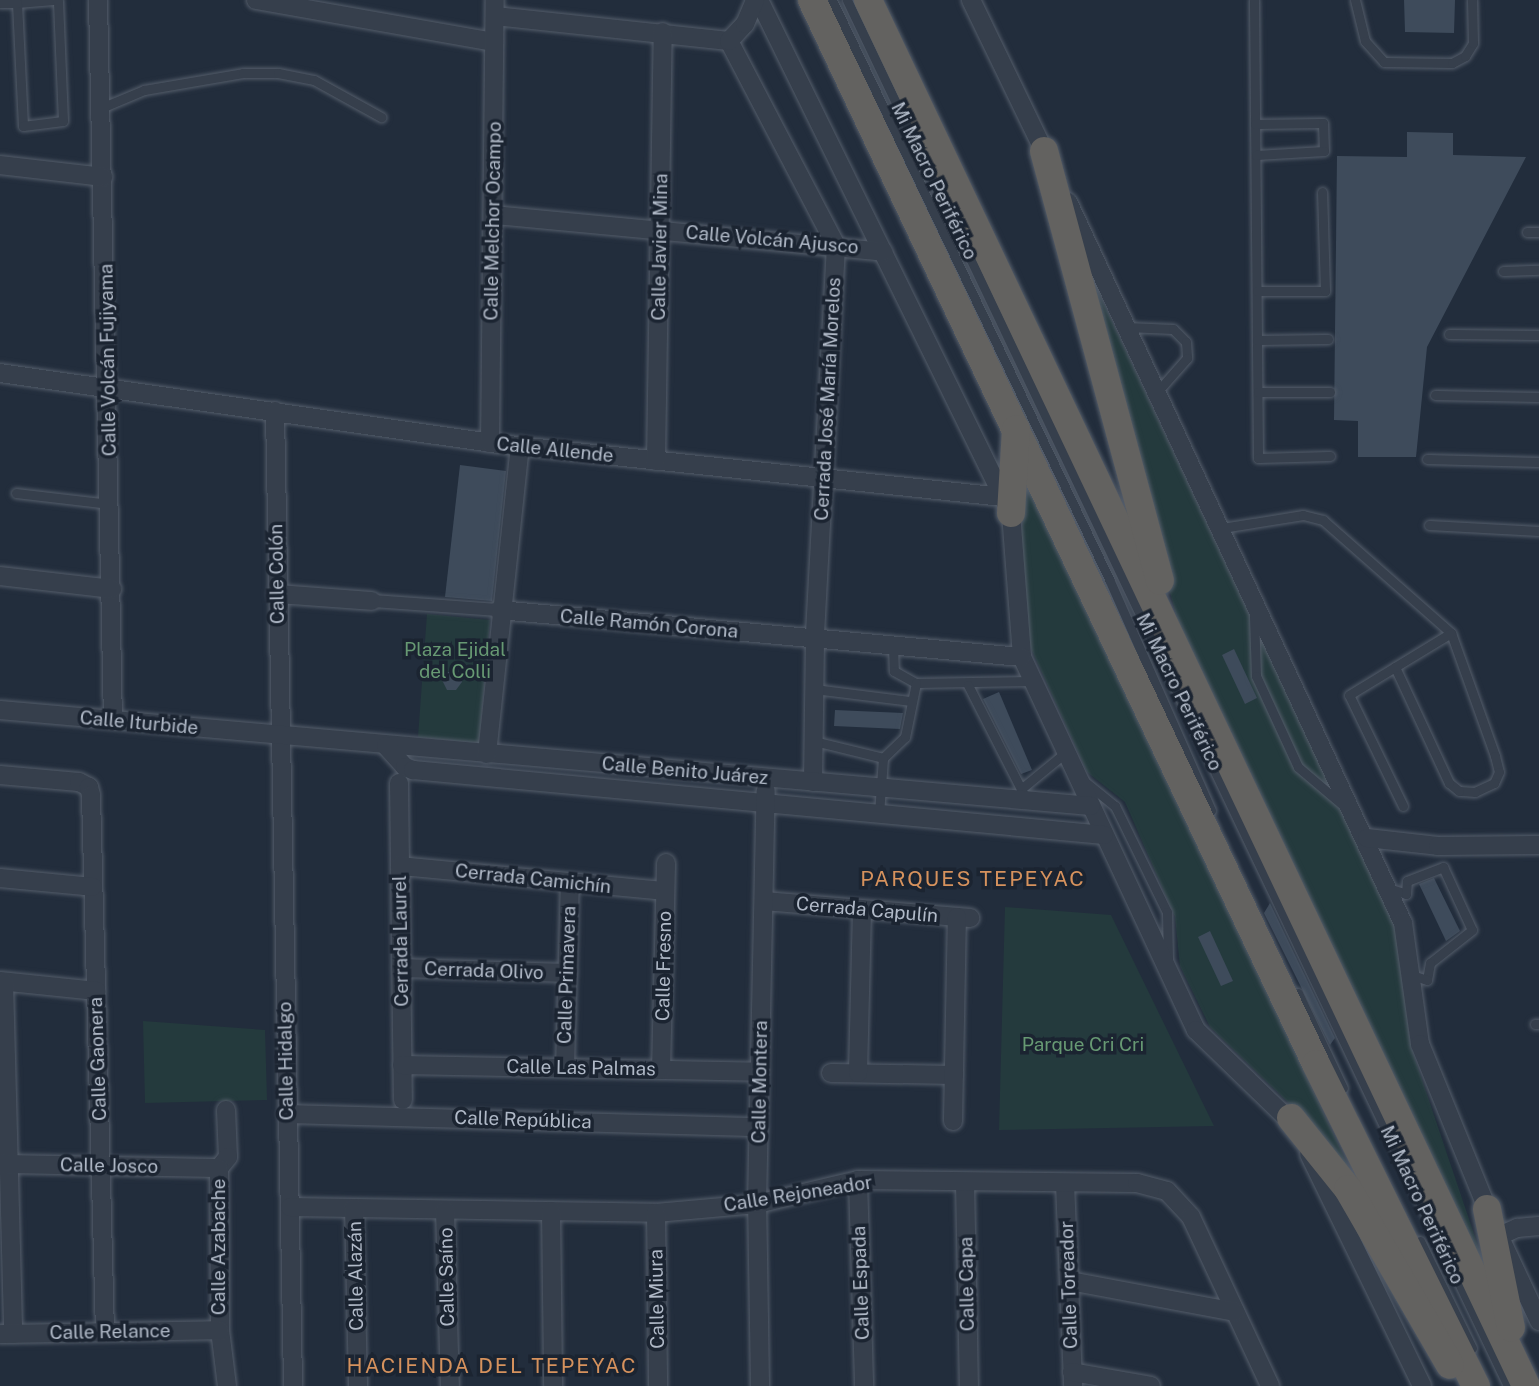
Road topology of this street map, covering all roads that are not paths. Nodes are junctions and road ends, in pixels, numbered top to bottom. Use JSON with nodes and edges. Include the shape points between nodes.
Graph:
{"nodes":[{"id":1,"x":55,"y":0,"type":"edge"},
{"id":2,"x":98,"y":0,"type":"edge"},
{"id":3,"x":256,"y":0,"type":"edge"},
{"id":4,"x":757,"y":0,"type":"edge"},
{"id":5,"x":792,"y":0,"type":"edge"},
{"id":6,"x":812,"y":0,"type":"edge"},
{"id":7,"x":832,"y":0,"type":"edge"},
{"id":8,"x":847,"y":0,"type":"edge"},
{"id":9,"x":868,"y":0,"type":"edge"},
{"id":10,"x":971,"y":0,"type":"edge"},
{"id":11,"x":1254,"y":0,"type":"edge"},
{"id":12,"x":1355,"y":0,"type":"edge"},
{"id":13,"x":1472,"y":0,"type":"edge"},
{"id":14,"x":0,"y":3,"type":"edge"},
{"id":15,"x":17,"y":3,"type":"junction"},
{"id":16,"x":495,"y":8,"type":"edge"},
{"id":17,"x":663,"y":32,"type":"junction"},
{"id":18,"x":828,"y":34,"type":"junction"},
{"id":19,"x":729,"y":41,"type":"junction"},
{"id":20,"x":494,"y":42,"type":"junction"},
{"id":21,"x":101,"y":108,"type":"junction"},
{"id":22,"x":381,"y":117,"type":"dead end"},
{"id":23,"x":1255,"y":124,"type":"junction"},
{"id":24,"x":1044,"y":151,"type":"junction"},
{"id":25,"x":1256,"y":155,"type":"junction"},
{"id":26,"x":0,"y":165,"type":"edge"},
{"id":27,"x":103,"y":177,"type":"junction"},
{"id":28,"x":1322,"y":192,"type":"dead end"},
{"id":29,"x":494,"y":215,"type":"junction"},
{"id":30,"x":661,"y":230,"type":"junction"},
{"id":31,"x":1527,"y":232,"type":"dead end"},
{"id":32,"x":1539,"y":232,"type":"edge"},
{"id":33,"x":836,"y":246,"type":"junction"},
{"id":34,"x":883,"y":252,"type":"junction"},
{"id":35,"x":1539,"y":270,"type":"edge"},
{"id":36,"x":1503,"y":271,"type":"dead end"},
{"id":37,"x":1257,"y":291,"type":"junction"},
{"id":38,"x":1128,"y":327,"type":"junction"},
{"id":39,"x":1449,"y":334,"type":"dead end"},
{"id":40,"x":1539,"y":335,"type":"edge"},
{"id":41,"x":1328,"y":339,"type":"dead end"},
{"id":42,"x":1257,"y":340,"type":"junction"},
{"id":43,"x":0,"y":373,"type":"edge"},
{"id":44,"x":109,"y":387,"type":"junction"},
{"id":45,"x":1158,"y":391,"type":"junction"},
{"id":46,"x":1258,"y":392,"type":"junction"},
{"id":47,"x":1330,"y":392,"type":"dead end"},
{"id":48,"x":1435,"y":395,"type":"dead end"},
{"id":49,"x":1539,"y":397,"type":"edge"},
{"id":50,"x":275,"y":411,"type":"junction"},
{"id":51,"x":1016,"y":427,"type":"junction"},
{"id":52,"x":490,"y":443,"type":"junction"},
{"id":53,"x":520,"y":446,"type":"junction"},
{"id":54,"x":1330,"y":456,"type":"dead end"},
{"id":55,"x":1427,"y":459,"type":"dead end"},
{"id":56,"x":656,"y":461,"type":"junction"},
{"id":57,"x":1539,"y":462,"type":"edge"},
{"id":58,"x":825,"y":479,"type":"junction"},
{"id":59,"x":16,"y":494,"type":"dead end"},
{"id":60,"x":111,"y":505,"type":"junction"},
{"id":61,"x":1007,"y":505,"type":"junction"},
{"id":62,"x":1429,"y":525,"type":"dead end"},
{"id":63,"x":1222,"y":528,"type":"junction"},
{"id":64,"x":1539,"y":531,"type":"edge"},
{"id":65,"x":0,"y":576,"type":"edge"},
{"id":66,"x":112,"y":589,"type":"junction"},
{"id":67,"x":277,"y":594,"type":"junction"},
{"id":68,"x":1254,"y":596,"type":"junction"},
{"id":69,"x":372,"y":601,"type":"joint"},
{"id":70,"x":499,"y":610,"type":"junction"},
{"id":71,"x":1451,"y":633,"type":"junction"},
{"id":72,"x":815,"y":639,"type":"junction"},
{"id":73,"x":893,"y":646,"type":"junction"},
{"id":74,"x":1022,"y":657,"type":"junction"},
{"id":75,"x":1184,"y":664,"type":"junction"},
{"id":76,"x":1395,"y":667,"type":"junction"},
{"id":77,"x":1033,"y":681,"type":"junction"},
{"id":78,"x":916,"y":683,"type":"junction"},
{"id":79,"x":968,"y":685,"type":"junction"},
{"id":80,"x":814,"y":689,"type":"junction"},
{"id":81,"x":911,"y":701,"type":"junction"},
{"id":82,"x":0,"y":710,"type":"edge"},
{"id":83,"x":113,"y":720,"type":"junction"},
{"id":84,"x":279,"y":736,"type":"junction"},
{"id":85,"x":814,"y":741,"type":"junction"},
{"id":86,"x":386,"y":746,"type":"junction"},
{"id":87,"x":1066,"y":752,"type":"junction"},
{"id":88,"x":487,"y":754,"type":"junction"},
{"id":89,"x":883,"y":758,"type":"junction"},
{"id":90,"x":0,"y":775,"type":"edge"},
{"id":91,"x":1077,"y":776,"type":"junction"},
{"id":92,"x":766,"y":778,"type":"junction"},
{"id":93,"x":813,"y":782,"type":"junction"},
{"id":94,"x":399,"y":783,"type":"dead end"},
{"id":95,"x":881,"y":788,"type":"junction"},
{"id":96,"x":1024,"y":795,"type":"junction"},
{"id":97,"x":766,"y":803,"type":"junction"},
{"id":98,"x":1091,"y":806,"type":"junction"},
{"id":99,"x":1403,"y":806,"type":"dead end"},
{"id":100,"x":879,"y":814,"type":"junction"},
{"id":101,"x":1215,"y":817,"type":"dead end"},
{"id":102,"x":1358,"y":818,"type":"junction"},
{"id":103,"x":1104,"y":835,"type":"junction"},
{"id":104,"x":1367,"y":838,"type":"junction"},
{"id":105,"x":1539,"y":845,"type":"edge"},
{"id":106,"x":666,"y":863,"type":"dead end"},
{"id":107,"x":400,"y":866,"type":"junction"},
{"id":108,"x":0,"y":878,"type":"edge"},
{"id":109,"x":570,"y":882,"type":"junction"},
{"id":110,"x":93,"y":887,"type":"junction"},
{"id":111,"x":1388,"y":888,"type":"junction"},
{"id":112,"x":666,"y":891,"type":"junction"},
{"id":113,"x":764,"y":901,"type":"junction"},
{"id":114,"x":862,"y":909,"type":"junction"},
{"id":115,"x":1167,"y":967,"type":"junction"},
{"id":116,"x":401,"y":968,"type":"junction"},
{"id":117,"x":568,"y":973,"type":"junction"},
{"id":118,"x":1412,"y":975,"type":"junction"},
{"id":119,"x":2,"y":981,"type":"edge"},
{"id":120,"x":1295,"y":988,"type":"dead end"},
{"id":121,"x":96,"y":991,"type":"junction"},
{"id":122,"x":402,"y":1065,"type":"junction"},
{"id":123,"x":565,"y":1068,"type":"junction"},
{"id":124,"x":661,"y":1070,"type":"junction"},
{"id":125,"x":760,"y":1072,"type":"junction"},
{"id":126,"x":831,"y":1073,"type":"dead end"},
{"id":127,"x":858,"y":1073,"type":"junction"},
{"id":128,"x":954,"y":1075,"type":"junction"},
{"id":129,"x":1348,"y":1097,"type":"dead end"},
{"id":130,"x":402,"y":1100,"type":"dead end"},
{"id":131,"x":226,"y":1110,"type":"dead end"},
{"id":132,"x":287,"y":1114,"type":"junction"},
{"id":133,"x":1292,"y":1118,"type":"junction"},
{"id":134,"x":953,"y":1121,"type":"dead end"},
{"id":135,"x":759,"y":1127,"type":"junction"},
{"id":136,"x":6,"y":1164,"type":"edge"},
{"id":137,"x":101,"y":1166,"type":"junction"},
{"id":138,"x":219,"y":1168,"type":"junction"},
{"id":139,"x":858,"y":1180,"type":"junction"},
{"id":140,"x":965,"y":1182,"type":"junction"},
{"id":141,"x":1065,"y":1183,"type":"junction"},
{"id":142,"x":757,"y":1204,"type":"junction"},
{"id":143,"x":290,"y":1207,"type":"junction"},
{"id":144,"x":354,"y":1208,"type":"junction"},
{"id":145,"x":1487,"y":1209,"type":"junction"},
{"id":146,"x":445,"y":1210,"type":"junction"},
{"id":147,"x":551,"y":1211,"type":"junction"},
{"id":148,"x":656,"y":1213,"type":"junction"},
{"id":149,"x":1539,"y":1226,"type":"edge"},
{"id":150,"x":1412,"y":1228,"type":"dead end"},
{"id":151,"x":1499,"y":1236,"type":"junction"},
{"id":152,"x":1070,"y":1282,"type":"junction"},
{"id":153,"x":1235,"y":1312,"type":"junction"},
{"id":154,"x":1539,"y":1321,"type":"edge"},
{"id":155,"x":220,"y":1330,"type":"junction"},
{"id":156,"x":105,"y":1332,"type":"junction"},
{"id":157,"x":7,"y":1334,"type":"edge"},
{"id":158,"x":1072,"y":1379,"type":"edge"},
{"id":159,"x":1475,"y":1379,"type":"edge"},
{"id":160,"x":1518,"y":1383,"type":"edge"},
{"id":161,"x":227,"y":1386,"type":"edge"},
{"id":162,"x":293,"y":1386,"type":"edge"},
{"id":163,"x":358,"y":1386,"type":"edge"},
{"id":164,"x":450,"y":1386,"type":"edge"},
{"id":165,"x":553,"y":1386,"type":"edge"},
{"id":166,"x":658,"y":1386,"type":"edge"},
{"id":167,"x":760,"y":1386,"type":"edge"},
{"id":168,"x":864,"y":1386,"type":"edge"},
{"id":169,"x":969,"y":1386,"type":"edge"},
{"id":170,"x":1151,"y":1386,"type":"edge"},
{"id":171,"x":1270,"y":1386,"type":"edge"},
{"id":172,"x":1422,"y":1386,"type":"edge"}],
"edges":[{"from":1,"to":15,"type":"lane"},
{"from":1,"to":15,"type":"lane","via":[[61,124],[21,124]]},
{"from":2,"to":21,"type":"street","name":"Calle Volcán Fujiyama"},
{"from":3,"to":20,"type":"street"},
{"from":4,"to":19,"type":"street","via":[[746,24]]},
{"from":4,"to":34,"type":"street"},
{"from":5,"to":18,"type":"highway"},
{"from":6,"to":18,"type":"highway"},
{"from":7,"to":101,"type":"lane","name":"Mi Macro Periférico","via":[[1109,579]]},
{"from":8,"to":160,"type":"lane","name":"Mi Macro Periférico"},
{"from":9,"to":75,"type":"highway"},
{"from":10,"to":24,"type":"street"},
{"from":11,"to":23,"type":"lane"},
{"from":12,"to":13,"type":"lane","via":[[1365,41],[1384,62],[1452,63],[1465,56],[1473,44]]},
{"from":14,"to":15,"type":"lane"},
{"from":16,"to":17,"type":"street"},
{"from":16,"to":20,"type":"street","name":"Calle Melchor Ocampo"},
{"from":17,"to":19,"type":"street"},
{"from":17,"to":30,"type":"street","name":"Calle Javier Mina"},
{"from":18,"to":51,"type":"highway"},
{"from":19,"to":33,"type":"street"},
{"from":20,"to":29,"type":"street","name":"Calle Melchor Ocampo"},
{"from":21,"to":22,"type":"lane","via":[[144,90],[243,73],[278,73],[314,80]]},
{"from":21,"to":27,"type":"street","name":"Calle Volcán Fujiyama"},
{"from":23,"to":25,"type":"lane"},
{"from":23,"to":25,"type":"lane","via":[[1324,123],[1324,151]]},
{"from":24,"to":38,"type":"street"},
{"from":24,"to":75,"type":"highway"},
{"from":25,"to":37,"type":"lane"},
{"from":26,"to":27,"type":"street"},
{"from":27,"to":44,"type":"street","name":"Calle Volcán Fujiyama"},
{"from":28,"to":37,"type":"lane","via":[[1325,290]]},
{"from":29,"to":30,"type":"street","name":"Calle Volcán Ajusco"},
{"from":29,"to":52,"type":"street","name":"Calle Melchor Ocampo"},
{"from":30,"to":33,"type":"street","name":"Calle Volcán Ajusco"},
{"from":30,"to":56,"type":"street","name":"Calle Javier Mina"},
{"from":31,"to":32,"type":"lane"},
{"from":33,"to":34,"type":"street","name":"Calle Volcán Ajusco"},
{"from":33,"to":58,"type":"street","name":"Cerrada José María Morelos"},
{"from":34,"to":61,"type":"street"},
{"from":35,"to":36,"type":"lane"},
{"from":37,"to":42,"type":"lane"},
{"from":38,"to":45,"type":"street"},
{"from":38,"to":45,"type":"lane","via":[[1173,329],[1186,342],[1187,358]]},
{"from":39,"to":40,"type":"lane"},
{"from":41,"to":42,"type":"lane"},
{"from":42,"to":46,"type":"lane"},
{"from":43,"to":44,"type":"street","name":"Calle Allende"},
{"from":44,"to":50,"type":"street","name":"Calle Allende"},
{"from":44,"to":60,"type":"street","name":"Calle Volcán Fujiyama"},
{"from":45,"to":63,"type":"street"},
{"from":46,"to":47,"type":"lane"},
{"from":46,"to":54,"type":"lane","via":[[1258,458]]},
{"from":48,"to":49,"type":"lane"},
{"from":50,"to":52,"type":"street","name":"Calle Allende"},
{"from":50,"to":67,"type":"street","name":"Calle Colón"},
{"from":51,"to":61,"type":"highway"},
{"from":51,"to":159,"type":"highway","via":[[1315,1064]]},
{"from":52,"to":53,"type":"street","name":"Calle Allende"},
{"from":53,"to":56,"type":"street","name":"Calle Allende"},
{"from":53,"to":70,"type":"street"},
{"from":55,"to":57,"type":"lane"},
{"from":56,"to":58,"type":"street","name":"Calle Allende"},
{"from":58,"to":61,"type":"street","name":"Calle Allende"},
{"from":58,"to":72,"type":"street","name":"Cerrada José María Morelos"},
{"from":59,"to":60,"type":"lane"},
{"from":60,"to":66,"type":"street","name":"Calle Volcán Fujiyama"},
{"from":61,"to":74,"type":"street"},
{"from":62,"to":64,"type":"lane"},
{"from":63,"to":68,"type":"street"},
{"from":63,"to":71,"type":"lane","via":[[1303,515],[1323,520]]},
{"from":65,"to":66,"type":"street"},
{"from":66,"to":83,"type":"street","name":"Calle Volcán Fujiyama"},
{"from":67,"to":69,"type":"street","name":"Calle Ramón Corona"},
{"from":67,"to":84,"type":"street","name":"Calle Colón"},
{"from":68,"to":102,"type":"street"},
{"from":68,"to":102,"type":"lane","via":[[1256,676],[1298,767]]},
{"from":69,"to":70,"type":"street","name":"Calle Ramón Corona"},
{"from":70,"to":72,"type":"street","name":"Calle Ramón Corona"},
{"from":70,"to":88,"type":"street"},
{"from":71,"to":76,"type":"lane"},
{"from":71,"to":76,"type":"lane","via":[[1495,756],[1499,772],[1494,783],[1475,792],[1460,791],[1449,783]]},
{"from":72,"to":73,"type":"street","name":"Calle Ramón Corona"},
{"from":72,"to":80,"type":"street","name":"Cerrada José María Morelos"},
{"from":73,"to":74,"type":"street","name":"Calle Ramón Corona"},
{"from":73,"to":78,"type":"lane","via":[[894,671]]},
{"from":74,"to":77,"type":"street"},
{"from":75,"to":160,"type":"highway"},
{"from":76,"to":99,"type":"lane","via":[[1349,695]]},
{"from":77,"to":79,"type":"lane"},
{"from":77,"to":87,"type":"street"},
{"from":78,"to":79,"type":"lane"},
{"from":78,"to":81,"type":"lane"},
{"from":79,"to":96,"type":"lane"},
{"from":80,"to":81,"type":"lane"},
{"from":80,"to":85,"type":"street","name":"Cerrada José María Morelos"},
{"from":81,"to":89,"type":"lane","via":[[905,737]]},
{"from":82,"to":83,"type":"street","name":"Calle Iturbide"},
{"from":83,"to":84,"type":"street","name":"Calle Iturbide"},
{"from":84,"to":86,"type":"street","name":"Calle Benito Juárez"},
{"from":84,"to":132,"type":"street","name":"Calle Hidalgo"},
{"from":85,"to":89,"type":"lane"},
{"from":85,"to":93,"type":"street","name":"Cerrada José María Morelos"},
{"from":86,"to":88,"type":"street","name":"Calle Benito Juárez"},
{"from":86,"to":97,"type":"street","name":"Calle Benito Juárez","via":[[404,767],[413,770]]},
{"from":87,"to":91,"type":"street"},
{"from":87,"to":96,"type":"lane"},
{"from":88,"to":92,"type":"street","name":"Calle Benito Juárez"},
{"from":89,"to":95,"type":"lane"},
{"from":90,"to":110,"type":"street","name":"Calle Gaonera","via":[[89,787]]},
{"from":91,"to":98,"type":"street"},
{"from":91,"to":115,"type":"lane","via":[[1115,806],[1167,912],[1171,938]]},
{"from":92,"to":93,"type":"street","name":"Calle Benito Juárez"},
{"from":92,"to":97,"type":"street","name":"Calle Montera"},
{"from":93,"to":95,"type":"street","name":"Calle Benito Juárez"},
{"from":94,"to":107,"type":"street","name":"Cerrada Laurel"},
{"from":95,"to":96,"type":"street","name":"Calle Benito Juárez"},
{"from":95,"to":100,"type":"lane"},
{"from":96,"to":98,"type":"street","name":"Calle Benito Juárez"},
{"from":97,"to":100,"type":"street","name":"Calle Benito Juárez"},
{"from":97,"to":113,"type":"street","name":"Calle Montera"},
{"from":98,"to":103,"type":"street"},
{"from":100,"to":103,"type":"street","name":"Calle Benito Juárez"},
{"from":102,"to":104,"type":"street"},
{"from":103,"to":115,"type":"street"},
{"from":104,"to":105,"type":"street","via":[[1475,847]]},
{"from":104,"to":111,"type":"street"},
{"from":106,"to":112,"type":"street","name":"Calle Fresno"},
{"from":107,"to":109,"type":"street","name":"Cerrada Camichín"},
{"from":107,"to":116,"type":"street","name":"Cerrada Laurel"},
{"from":108,"to":110,"type":"street"},
{"from":109,"to":112,"type":"street","name":"Cerrada Camichín"},
{"from":109,"to":117,"type":"street","name":"Calle Primavera"},
{"from":110,"to":121,"type":"street","name":"Calle Gaonera"},
{"from":111,"to":118,"type":"street","via":[[1403,923]]},
{"from":111,"to":118,"type":"lane","via":[[1406,894],[1407,881],[1443,867],[1472,930],[1430,963],[1427,980]]},
{"from":112,"to":124,"type":"street","name":"Calle Fresno"},
{"from":113,"to":114,"type":"street","name":"Cerrada Capulín"},
{"from":113,"to":125,"type":"street","name":"Calle Montera"},
{"from":114,"to":127,"type":"street"},
{"from":114,"to":128,"type":"street","name":"Cerrada Capulín","via":[[963,918]]},
{"from":115,"to":133,"type":"street","via":[[1196,1030]]},
{"from":116,"to":117,"type":"street","name":"Cerrada Olivo"},
{"from":116,"to":122,"type":"street","name":"Cerrada Laurel"},
{"from":117,"to":123,"type":"street","name":"Calle Primavera"},
{"from":118,"to":145,"type":"street","via":[[1420,1044]]},
{"from":119,"to":121,"type":"street"},
{"from":119,"to":136,"type":"street"},
{"from":120,"to":129,"type":"lane"},
{"from":121,"to":137,"type":"street","name":"Calle Gaonera"},
{"from":122,"to":123,"type":"street","name":"Calle Las Palmas"},
{"from":122,"to":130,"type":"street","name":"Cerrada Laurel"},
{"from":123,"to":124,"type":"street","name":"Calle Las Palmas"},
{"from":124,"to":125,"type":"street","name":"Calle Las Palmas"},
{"from":125,"to":135,"type":"street","name":"Calle Montera"},
{"from":126,"to":127,"type":"street"},
{"from":127,"to":128,"type":"street"},
{"from":128,"to":134,"type":"street"},
{"from":131,"to":138,"type":"street","name":"Calle Azabache","via":[[228,1157]]},
{"from":132,"to":135,"type":"street","name":"Calle República"},
{"from":132,"to":143,"type":"street","name":"Calle Hidalgo"},
{"from":133,"to":159,"type":"highway","via":[[1348,1189],[1440,1355]]},
{"from":133,"to":172,"type":"street"},
{"from":135,"to":142,"type":"street","name":"Calle Montera"},
{"from":136,"to":137,"type":"street","name":"Calle Josco"},
{"from":136,"to":157,"type":"street"},
{"from":137,"to":138,"type":"street","name":"Calle Josco"},
{"from":137,"to":156,"type":"street","name":"Calle Gaonera"},
{"from":138,"to":155,"type":"street","name":"Calle Azabache"},
{"from":139,"to":140,"type":"street","name":"Calle Rejoneador"},
{"from":139,"to":142,"type":"street","name":"Calle Rejoneador"},
{"from":139,"to":168,"type":"street","name":"Calle Espada"},
{"from":140,"to":141,"type":"street","name":"Calle Rejoneador"},
{"from":140,"to":169,"type":"street","name":"Calle Capa"},
{"from":141,"to":152,"type":"street","name":"Calle Toreador"},
{"from":141,"to":153,"type":"street","name":"Calle Rejoneador","via":[[1137,1183],[1167,1191],[1191,1217]]},
{"from":142,"to":148,"type":"street","name":"Calle Rejoneador"},
{"from":142,"to":167,"type":"street","name":"Calle Montera"},
{"from":143,"to":144,"type":"street","name":"Calle Rejoneador"},
{"from":143,"to":162,"type":"street","name":"Calle Hidalgo"},
{"from":144,"to":146,"type":"street","name":"Calle Rejoneador"},
{"from":144,"to":163,"type":"street","name":"Calle Alazán"},
{"from":145,"to":151,"type":"street"},
{"from":145,"to":160,"type":"highway"},
{"from":146,"to":147,"type":"street","name":"Calle Rejoneador"},
{"from":146,"to":164,"type":"street","name":"Calle Saíno"},
{"from":147,"to":148,"type":"street","name":"Calle Rejoneador"},
{"from":147,"to":165,"type":"street"},
{"from":148,"to":166,"type":"street","name":"Calle Miura"},
{"from":149,"to":151,"type":"street"},
{"from":150,"to":159,"type":"lane","name":"Mi Macro Periférico"},
{"from":151,"to":154,"type":"street"},
{"from":152,"to":153,"type":"street"},
{"from":152,"to":158,"type":"street","name":"Calle Toreador"},
{"from":153,"to":171,"type":"street","name":"Calle Rejoneador"},
{"from":155,"to":156,"type":"street","name":"Calle Relance"},
{"from":155,"to":161,"type":"street","name":"Calle Azabache"},
{"from":156,"to":157,"type":"street","name":"Calle Relance"},
{"from":158,"to":170,"type":"street"}]}
